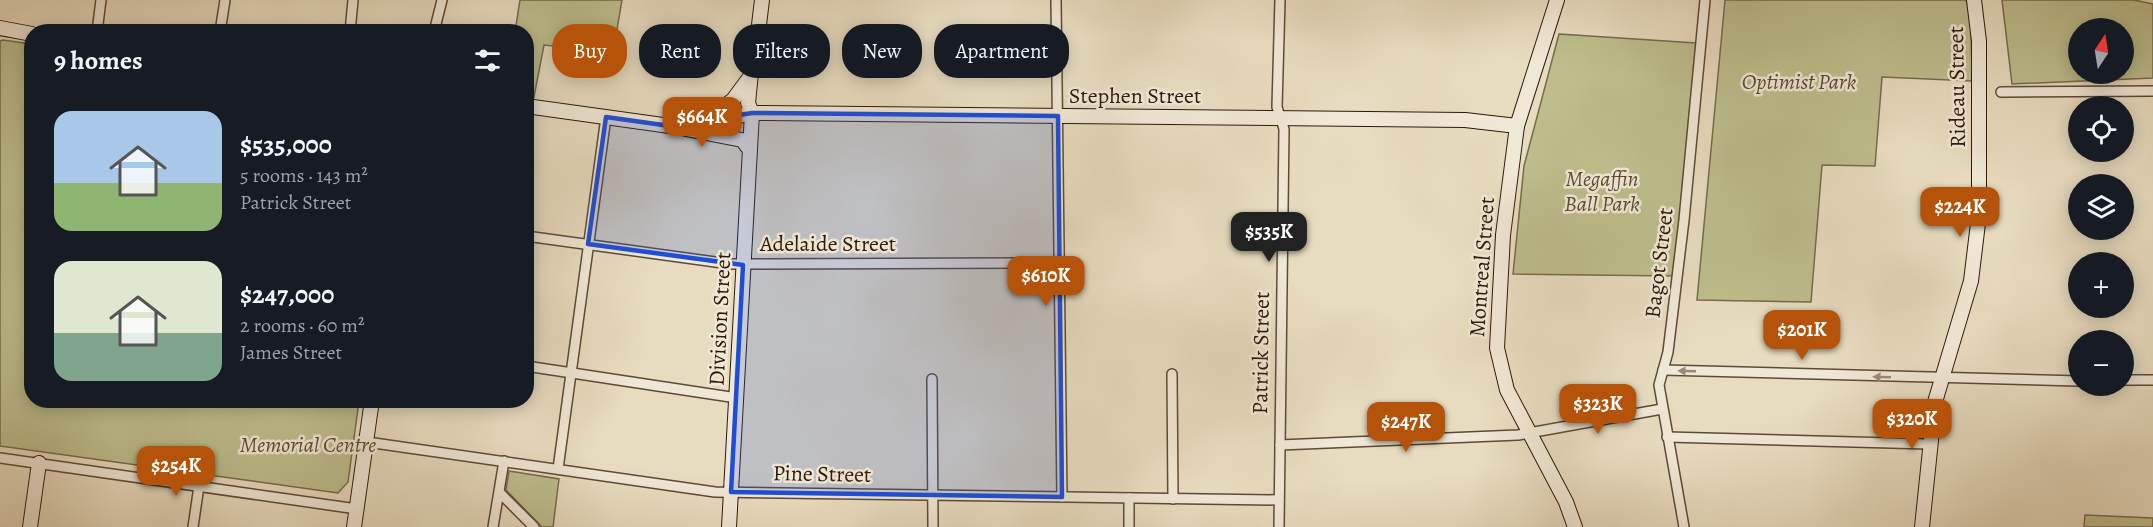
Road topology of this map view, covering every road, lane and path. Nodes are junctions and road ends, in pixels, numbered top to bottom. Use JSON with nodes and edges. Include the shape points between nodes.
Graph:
{"nodes":[{"id":1,"x":101,"y":0,"type":"edge"},
{"id":2,"x":225,"y":0,"type":"edge"},
{"id":3,"x":353,"y":0,"type":"edge"},
{"id":4,"x":442,"y":0,"type":"edge"},
{"id":5,"x":762,"y":0,"type":"edge"},
{"id":6,"x":1056,"y":0,"type":"edge"},
{"id":7,"x":1280,"y":0,"type":"edge"},
{"id":8,"x":1557,"y":0,"type":"edge"},
{"id":9,"x":1705,"y":0,"type":"edge"},
{"id":10,"x":1974,"y":0,"type":"edge"},
{"id":11,"x":98,"y":24,"type":"edge"},
{"id":12,"x":221,"y":24,"type":"edge"},
{"id":13,"x":351,"y":24,"type":"edge"},
{"id":14,"x":436,"y":24,"type":"edge"},
{"id":15,"x":759,"y":24,"type":"edge"},
{"id":16,"x":0,"y":28,"type":"edge"},
{"id":17,"x":14,"y":31,"type":"junction"},
{"id":18,"x":24,"y":33,"type":"edge"},
{"id":19,"x":0,"y":34,"type":"edge"},
{"id":20,"x":749,"y":78,"type":"edge"},
{"id":21,"x":751,"y":78,"type":"edge"},
{"id":22,"x":759,"y":78,"type":"edge"},
{"id":23,"x":2153,"y":91,"type":"edge"},
{"id":24,"x":2001,"y":92,"type":"dead end"},
{"id":25,"x":534,"y":107,"type":"edge"},
{"id":26,"x":752,"y":112,"type":"junction"},
{"id":27,"x":1058,"y":116,"type":"junction"},
{"id":28,"x":606,"y":117,"type":"junction"},
{"id":29,"x":1280,"y":118,"type":"junction"},
{"id":30,"x":699,"y":124,"type":"junction"},
{"id":31,"x":670,"y":126,"type":"junction"},
{"id":32,"x":1517,"y":126,"type":"junction"},
{"id":33,"x":750,"y":150,"type":"junction"},
{"id":34,"x":534,"y":237,"type":"edge"},
{"id":35,"x":588,"y":244,"type":"junction"},
{"id":36,"x":1059,"y":263,"type":"junction"},
{"id":37,"x":743,"y":264,"type":"junction"},
{"id":38,"x":534,"y":367,"type":"edge"},
{"id":39,"x":1663,"y":370,"type":"junction"},
{"id":40,"x":571,"y":373,"type":"junction"},
{"id":41,"x":1172,"y":374,"type":"dead end"},
{"id":42,"x":932,"y":379,"type":"dead end"},
{"id":43,"x":1941,"y":379,"type":"junction"},
{"id":44,"x":2134,"y":380,"type":"edge"},
{"id":45,"x":2153,"y":380,"type":"edge"},
{"id":46,"x":2068,"y":381,"type":"edge"},
{"id":47,"x":737,"y":398,"type":"junction"},
{"id":48,"x":371,"y":408,"type":"edge"},
{"id":49,"x":1662,"y":409,"type":"junction"},
{"id":50,"x":1529,"y":434,"type":"junction"},
{"id":51,"x":1667,"y":437,"type":"junction"},
{"id":52,"x":367,"y":442,"type":"junction"},
{"id":53,"x":1929,"y":444,"type":"junction"},
{"id":54,"x":1280,"y":445,"type":"junction"},
{"id":55,"x":0,"y":458,"type":"edge"},
{"id":56,"x":504,"y":461,"type":"junction"},
{"id":57,"x":39,"y":463,"type":"junction"},
{"id":58,"x":558,"y":469,"type":"junction"},
{"id":59,"x":198,"y":486,"type":"junction"},
{"id":60,"x":731,"y":492,"type":"junction"},
{"id":61,"x":500,"y":493,"type":"junction"},
{"id":62,"x":933,"y":495,"type":"junction"},
{"id":63,"x":1062,"y":497,"type":"junction"},
{"id":64,"x":1129,"y":498,"type":"junction"},
{"id":65,"x":1173,"y":499,"type":"junction"},
{"id":66,"x":1279,"y":500,"type":"junction"},
{"id":67,"x":357,"y":509,"type":"junction"},
{"id":68,"x":30,"y":527,"type":"edge"},
{"id":69,"x":193,"y":527,"type":"edge"},
{"id":70,"x":354,"y":527,"type":"edge"},
{"id":71,"x":493,"y":527,"type":"edge"},
{"id":72,"x":534,"y":527,"type":"edge"},
{"id":73,"x":729,"y":527,"type":"edge"},
{"id":74,"x":933,"y":527,"type":"edge"},
{"id":75,"x":1129,"y":527,"type":"edge"},
{"id":76,"x":1280,"y":527,"type":"edge"},
{"id":77,"x":1575,"y":527,"type":"edge"},
{"id":78,"x":1684,"y":527,"type":"edge"},
{"id":79,"x":1922,"y":527,"type":"edge"}],
"edges":[{"from":1,"to":11,"type":"street"},
{"from":2,"to":12,"type":"street"},
{"from":3,"to":13,"type":"street"},
{"from":4,"to":14,"type":"street"},
{"from":5,"to":15,"type":"main road","name":"Division Street"},
{"from":6,"to":27,"type":"street"},
{"from":7,"to":29,"type":"street","name":"Patrick Street"},
{"from":8,"to":32,"type":"main road","name":"Montreal Street"},
{"from":9,"to":39,"type":"street","name":"Bagot Street","via":[[1683,230]]},
{"from":10,"to":43,"type":"main road","name":"Rideau Street","via":[[1979,41],[1979,215],[1971,280]]},
{"from":16,"to":17,"type":"main road"},
{"from":17,"to":18,"type":"main road"},
{"from":17,"to":19,"type":"main road"},
{"from":20,"to":30,"type":"main road","via":[[733,100]]},
{"from":21,"to":26,"type":"main road","name":"Division Street","via":[[748,103]]},
{"from":22,"to":26,"type":"main road","name":"Division Street","via":[[757,103]]},
{"from":23,"to":24,"type":"street"},
{"from":25,"to":28,"type":"main road"},
{"from":26,"to":27,"type":"main road","name":"Stephen Street"},
{"from":26,"to":30,"type":"main road","name":"Stephen Street"},
{"from":26,"to":33,"type":"main road","name":"Division Street"},
{"from":27,"to":29,"type":"main road","name":"Stephen Street"},
{"from":27,"to":36,"type":"street"},
{"from":28,"to":31,"type":"main road"},
{"from":28,"to":35,"type":"street"},
{"from":29,"to":32,"type":"main road","name":"Stephen Street","via":[[1465,120]]},
{"from":29,"to":54,"type":"street","name":"Patrick Street","via":[[1284,129]]},
{"from":30,"to":31,"type":"main road","name":"Stephen Street"},
{"from":31,"to":33,"type":"main road","via":[[742,140]]},
{"from":32,"to":50,"type":"main road","name":"Montreal Street","via":[[1503,235],[1497,348],[1506,390]]},
{"from":33,"to":37,"type":"main road","name":"Division Street"},
{"from":34,"to":35,"type":"street","name":"Adelaide Street"},
{"from":35,"to":37,"type":"street","name":"Adelaide Street"},
{"from":35,"to":40,"type":"street"},
{"from":36,"to":37,"type":"street","name":"Adelaide Street"},
{"from":36,"to":63,"type":"street"},
{"from":37,"to":47,"type":"main road","name":"Division Street"},
{"from":38,"to":40,"type":"street"},
{"from":43,"to":39,"type":"street","one_way":true},
{"from":39,"to":49,"type":"street","name":"Bagot Street","via":[[1659,385]]},
{"from":40,"to":47,"type":"street"},
{"from":40,"to":58,"type":"street"},
{"from":41,"to":65,"type":"street"},
{"from":42,"to":62,"type":"street"},
{"from":43,"to":46,"type":"street"},
{"from":43,"to":53,"type":"main road","name":"Rideau Street"},
{"from":44,"to":45,"type":"street"},
{"from":47,"to":60,"type":"main road","name":"Division Street"},
{"from":48,"to":52,"type":"main road"},
{"from":49,"to":50,"type":"street"},
{"from":49,"to":51,"type":"street","name":"Bagot Street"},
{"from":50,"to":54,"type":"street"},
{"from":50,"to":77,"type":"main road","name":"Montreal Street","via":[[1566,502]]},
{"from":51,"to":53,"type":"street"},
{"from":51,"to":78,"type":"street","name":"Bagot Street"},
{"from":52,"to":56,"type":"street","name":"Pine Street"},
{"from":52,"to":67,"type":"main road"},
{"from":53,"to":79,"type":"main road","name":"Rideau Street"},
{"from":54,"to":66,"type":"street","name":"Patrick Street"},
{"from":55,"to":57,"type":"street"},
{"from":56,"to":58,"type":"street","name":"Pine Street"},
{"from":56,"to":61,"type":"street"},
{"from":57,"to":59,"type":"street"},
{"from":57,"to":68,"type":"main road"},
{"from":58,"to":60,"type":"street","name":"Pine Street"},
{"from":59,"to":67,"type":"street"},
{"from":59,"to":69,"type":"street"},
{"from":60,"to":62,"type":"street","name":"Pine Street"},
{"from":60,"to":73,"type":"main road","name":"Division Street"},
{"from":61,"to":71,"type":"street"},
{"from":61,"to":72,"type":"street"},
{"from":62,"to":63,"type":"street","name":"Pine Street"},
{"from":62,"to":74,"type":"street"},
{"from":63,"to":64,"type":"street","name":"Pine Street"},
{"from":64,"to":65,"type":"street","name":"Pine Street"},
{"from":64,"to":75,"type":"street"},
{"from":65,"to":66,"type":"street","name":"Pine Street"},
{"from":66,"to":76,"type":"street","name":"Patrick Street"},
{"from":67,"to":70,"type":"main road"}]}
